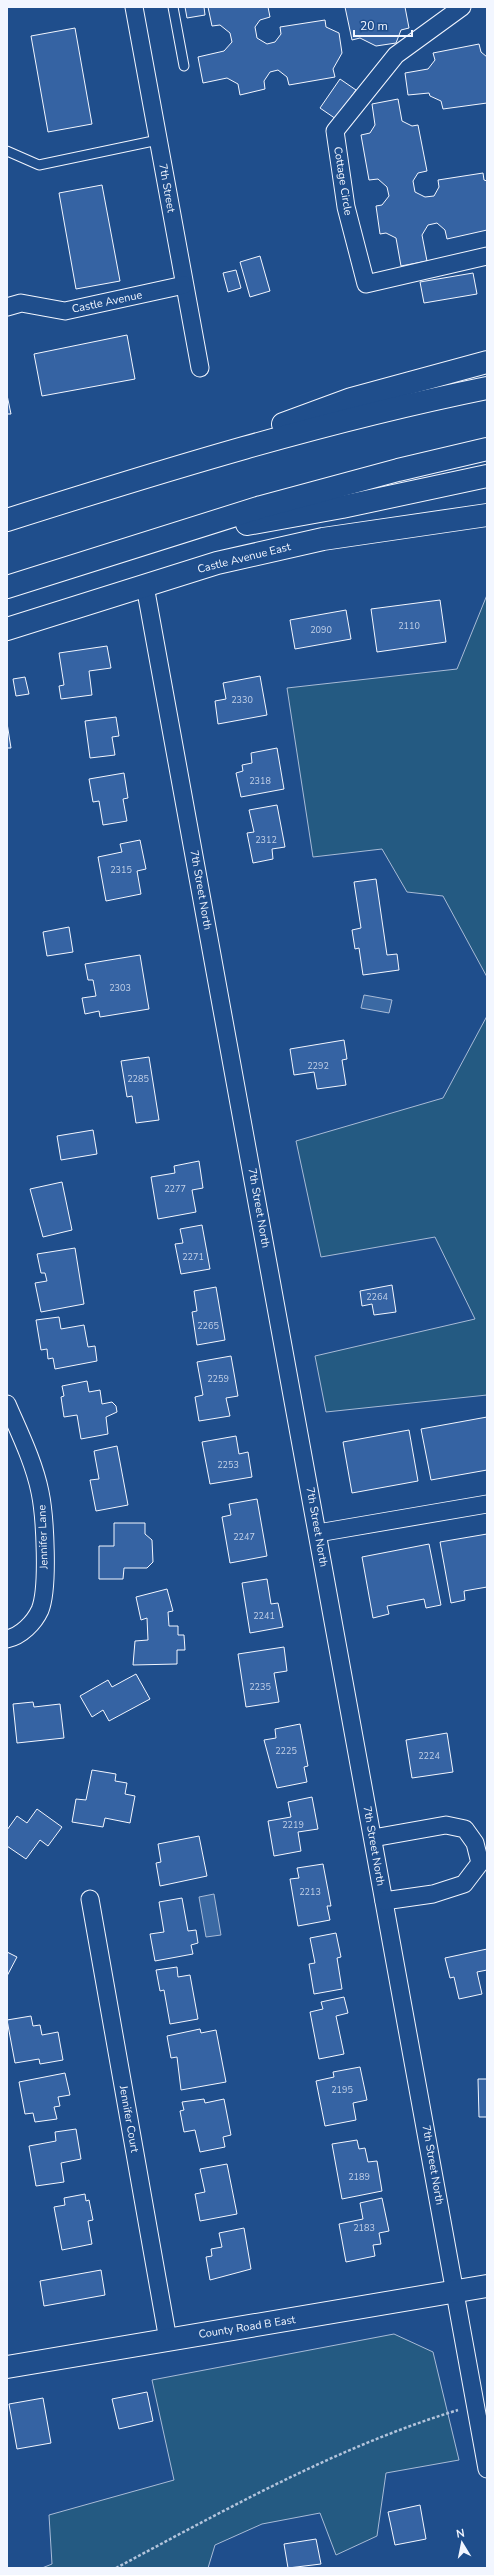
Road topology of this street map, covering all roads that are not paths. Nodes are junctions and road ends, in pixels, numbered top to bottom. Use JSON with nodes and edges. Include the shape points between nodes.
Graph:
{"nodes":[{"id":1,"x":134,"y":7,"type":"edge"},
{"id":2,"x":173,"y":7,"type":"edge"},
{"id":3,"x":462,"y":7,"type":"edge"},
{"id":4,"x":184,"y":66,"type":"dead end"},
{"id":5,"x":158,"y":140,"type":"junction"},
{"id":6,"x":7,"y":151,"type":"edge"},
{"id":7,"x":487,"y":256,"type":"edge"},
{"id":8,"x":184,"y":285,"type":"junction"},
{"id":9,"x":7,"y":307,"type":"edge"},
{"id":10,"x":487,"y":362,"type":"edge"},
{"id":11,"x":200,"y":368,"type":"dead end"},
{"id":12,"x":487,"y":388,"type":"edge"},
{"id":13,"x":487,"y":449,"type":"edge"},
{"id":14,"x":487,"y":476,"type":"edge"},
{"id":15,"x":144,"y":477,"type":"junction"},
{"id":16,"x":487,"y":515,"type":"edge"},
{"id":17,"x":7,"y":520,"type":"edge"},
{"id":18,"x":153,"y":540,"type":"junction"},
{"id":19,"x":145,"y":586,"type":"junction"},
{"id":20,"x":7,"y":587,"type":"edge"},
{"id":21,"x":7,"y":629,"type":"edge"},
{"id":22,"x":7,"y":1404,"type":"edge"},
{"id":23,"x":487,"y":1504,"type":"edge"},
{"id":24,"x":318,"y":1533,"type":"junction"},
{"id":25,"x":7,"y":1639,"type":"edge"},
{"id":26,"x":373,"y":1838,"type":"junction"},
{"id":27,"x":90,"y":1899,"type":"dead end"},
{"id":28,"x":384,"y":1901,"type":"junction"},
{"id":29,"x":487,"y":2286,"type":"edge"},
{"id":30,"x":455,"y":2292,"type":"junction"},
{"id":31,"x":168,"y":2340,"type":"junction"},
{"id":32,"x":7,"y":2368,"type":"edge"},
{"id":33,"x":487,"y":2469,"type":"edge"}],
"edges":[{"from":1,"to":5,"type":"street","name":"7th Street"},
{"from":2,"to":4,"type":"lane"},
{"from":3,"to":7,"type":"street","name":"Cottage Circle","via":[[396,55],[335,131],[346,207],[366,284]]},
{"from":5,"to":6,"type":"lane","via":[[39,165]]},
{"from":5,"to":8,"type":"street","name":"7th Street"},
{"from":8,"to":9,"type":"street","name":"Castle Avenue","via":[[65,311],[22,303]]},
{"from":8,"to":11,"type":"street","name":"7th Street"},
{"from":10,"to":15,"type":"main road","via":[[351,399]]},
{"from":12,"to":15,"type":"main road","via":[[395,408]]},
{"from":13,"to":18,"type":"main road","via":[[260,507]]},
{"from":14,"to":18,"type":"main road","via":[[342,507]]},
{"from":15,"to":17,"type":"main road"},
{"from":16,"to":19,"type":"main road","name":"Castle Avenue East","via":[[323,539],[217,564]]},
{"from":18,"to":20,"type":"main road"},
{"from":19,"to":21,"type":"main road","name":"Castle Avenue East"},
{"from":19,"to":24,"type":"street","name":"7th Street North"},
{"from":22,"to":25,"type":"street","name":"Jennifer Lane","via":[[30,1457],[40,1492],[44,1522],[44,1594],[40,1610],[31,1624]]},
{"from":23,"to":24,"type":"street"},
{"from":24,"to":26,"type":"street","name":"7th Street North"},
{"from":26,"to":28,"type":"street","name":"7th Street North"},
{"from":26,"to":28,"type":"street","via":[[446,1825],[466,1829],[475,1843],[480,1863],[464,1884],[433,1894]]},
{"from":27,"to":31,"type":"street","name":"Jennifer Court"},
{"from":28,"to":30,"type":"street","name":"7th Street North"},
{"from":29,"to":30,"type":"main road","name":"County Road B East"},
{"from":30,"to":31,"type":"main road","name":"County Road B East"},
{"from":30,"to":33,"type":"street","name":"7th Street North"},
{"from":31,"to":32,"type":"main road","name":"County Road B East"}]}
